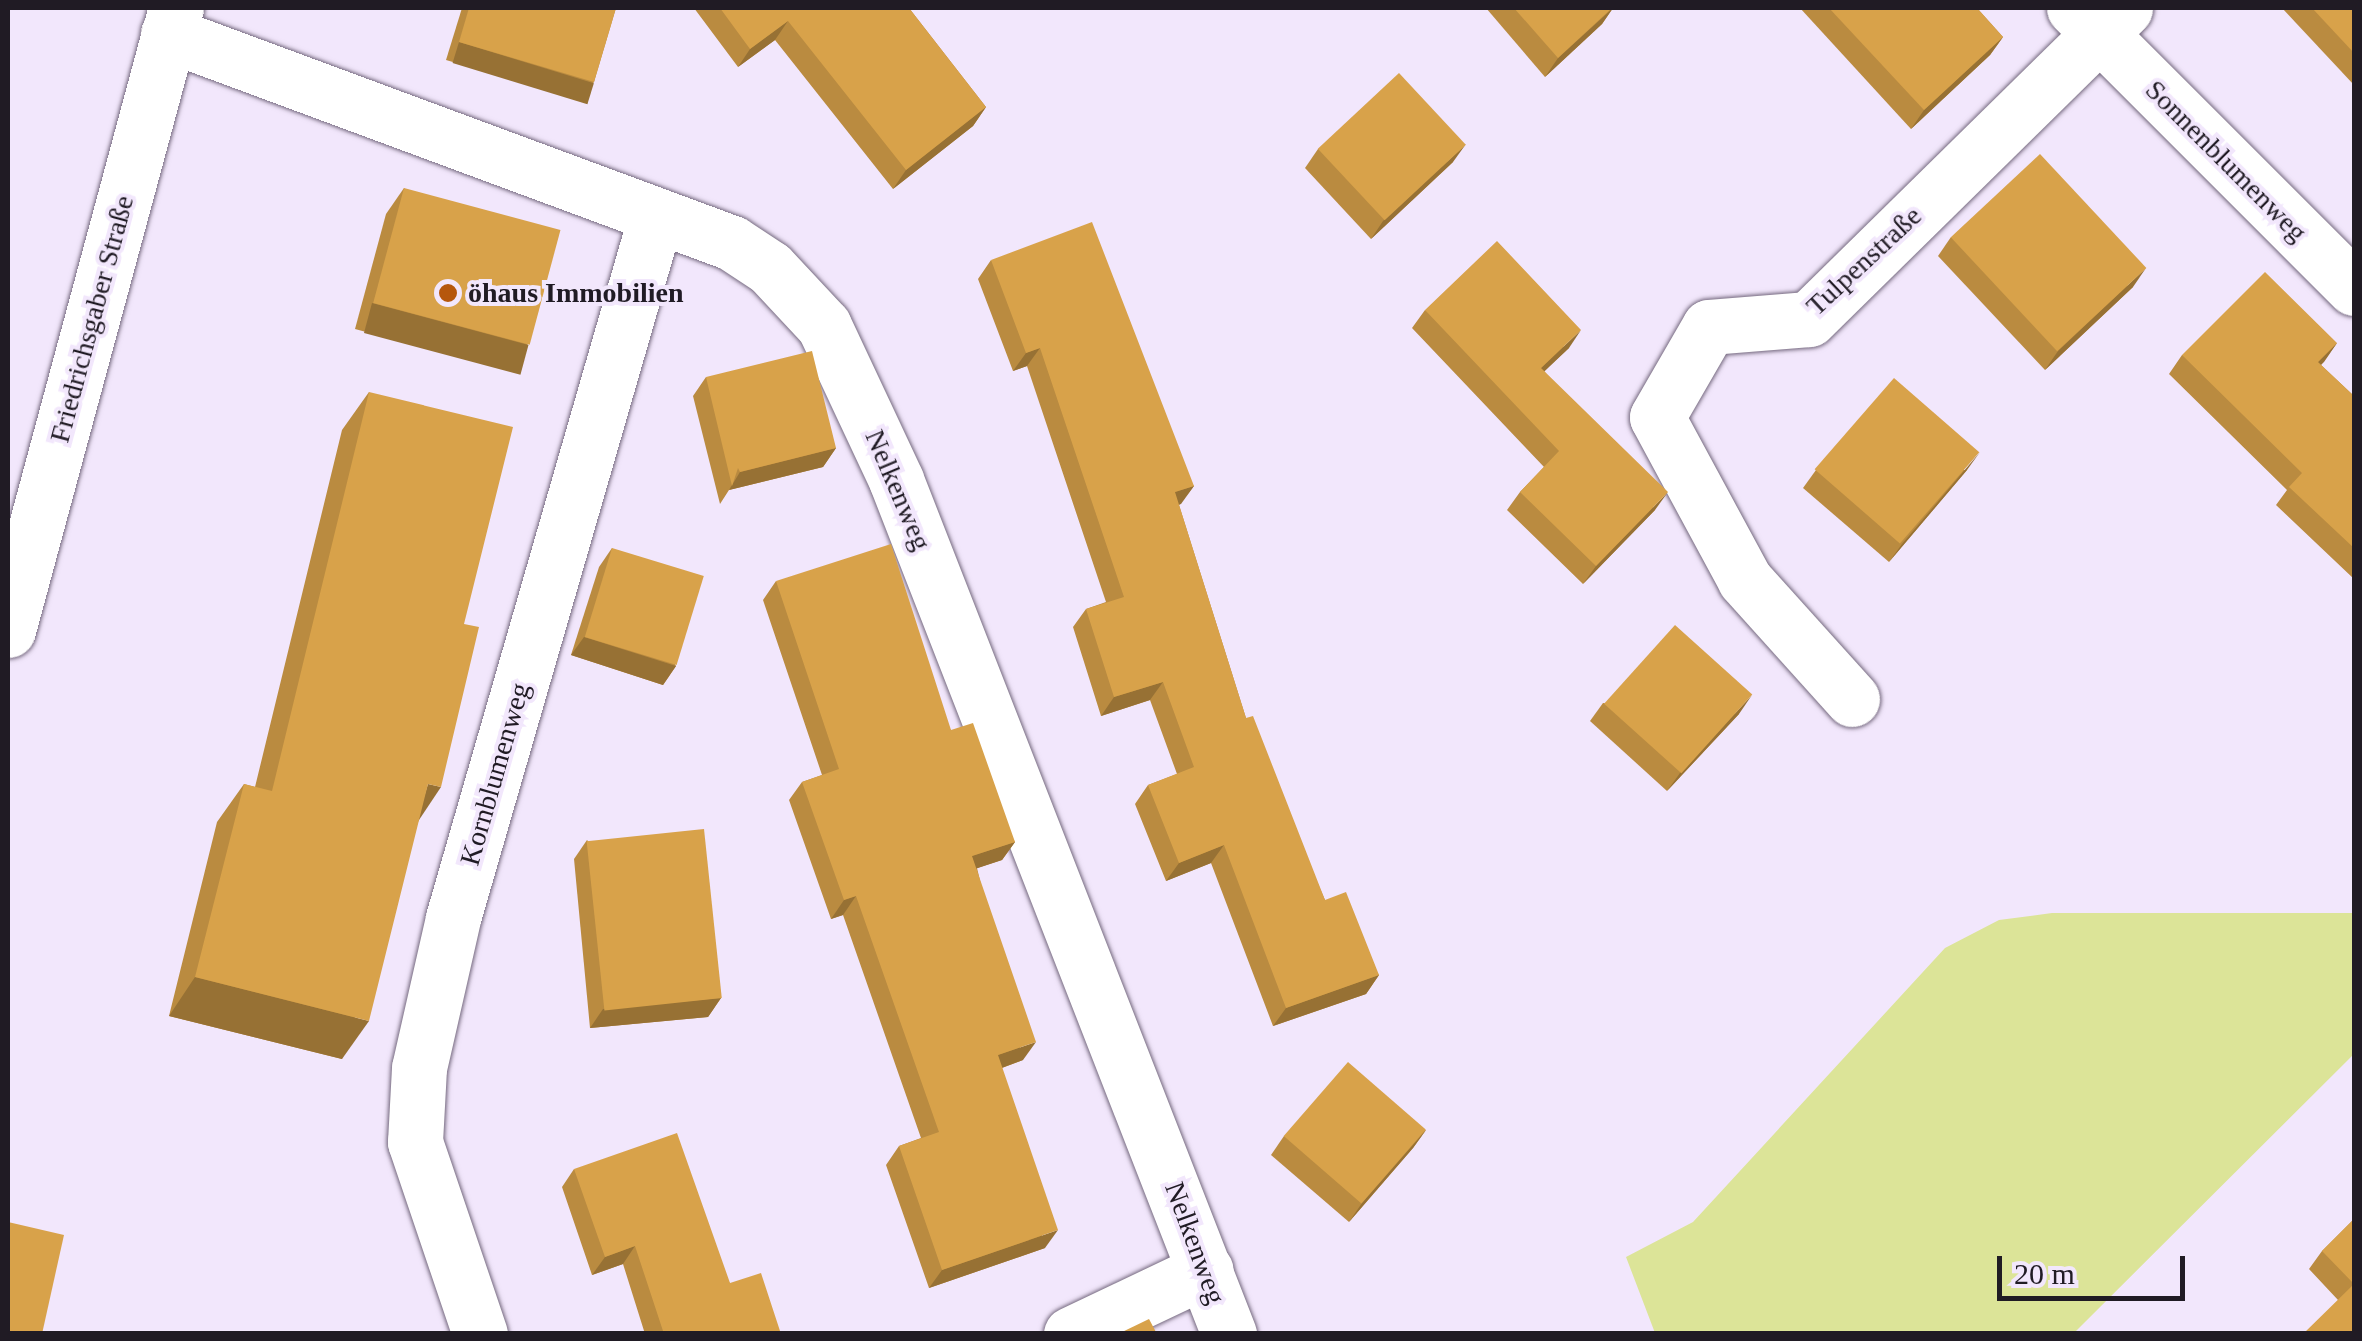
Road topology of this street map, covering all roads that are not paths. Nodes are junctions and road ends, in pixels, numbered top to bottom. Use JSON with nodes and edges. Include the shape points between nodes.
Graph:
{"nodes":[{"id":1,"x":2099,"y":16,"type":"edge"},
{"id":2,"x":172,"y":21,"type":"edge"},
{"id":3,"x":656,"y":216,"type":"junction"},
{"id":4,"x":2354,"y":288,"type":"edge"},
{"id":5,"x":8,"y":630,"type":"edge"},
{"id":6,"x":1852,"y":700,"type":"dead end"},
{"id":7,"x":1206,"y":1270,"type":"junction"},
{"id":8,"x":480,"y":1334,"type":"edge"},
{"id":9,"x":1070,"y":1334,"type":"edge"},
{"id":10,"x":1228,"y":1334,"type":"edge"}],
"edges":[{"from":1,"to":4,"type":"street","name":"Sonnenblumenweg"},
{"from":1,"to":6,"type":"street","name":"Tulpenstraße","via":[[1809,319],[1709,328],[1658,417],[1746,580]]},
{"from":2,"to":3,"type":"street","name":"Nelkenweg"},
{"from":2,"to":5,"type":"street","name":"Friedrichsgaber Straße"},
{"from":3,"to":7,"type":"street","name":"Nelkenweg","via":[[732,242],[770,268],[824,326],[896,480]]},
{"from":3,"to":8,"type":"street","name":"Kornblumenweg","via":[[453,918],[419,1068],[415,1142]]},
{"from":7,"to":9,"type":"street"},
{"from":7,"to":10,"type":"street","name":"Nelkenweg"}]}
